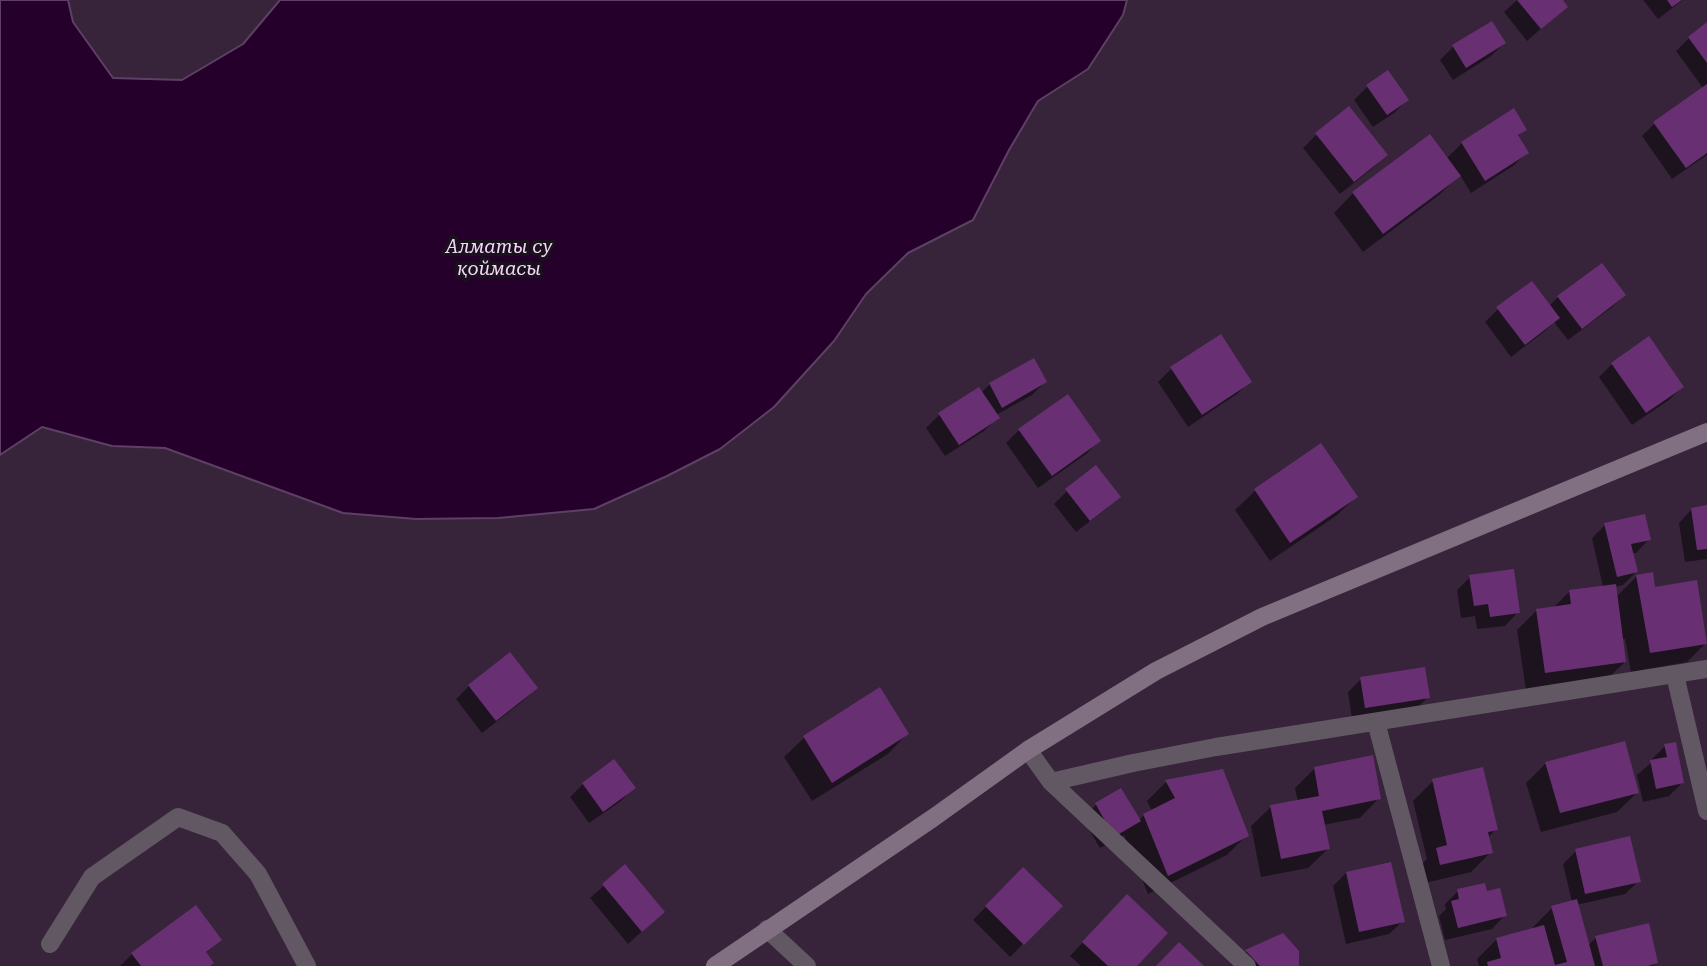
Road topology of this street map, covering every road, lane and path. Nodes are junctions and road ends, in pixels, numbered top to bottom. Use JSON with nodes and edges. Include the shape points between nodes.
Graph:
{"nodes":[{"id":1,"x":1707,"y":432,"type":"edge"},
{"id":2,"x":1707,"y":669,"type":"edge"},
{"id":3,"x":1675,"y":674,"type":"junction"},
{"id":4,"x":1376,"y":722,"type":"junction"},
{"id":5,"x":1028,"y":750,"type":"junction"},
{"id":6,"x":1052,"y":782,"type":"junction"},
{"id":7,"x":1707,"y":811,"type":"edge"},
{"id":8,"x":767,"y":929,"type":"junction"},
{"id":9,"x":50,"y":944,"type":"dead end"},
{"id":10,"x":307,"y":966,"type":"edge"},
{"id":11,"x":715,"y":966,"type":"edge"},
{"id":12,"x":807,"y":966,"type":"edge"},
{"id":13,"x":1247,"y":966,"type":"edge"},
{"id":14,"x":1441,"y":966,"type":"edge"}],
"edges":[{"from":1,"to":5,"type":"street","via":[[1262,617],[1156,671]]},
{"from":2,"to":3,"type":"street"},
{"from":3,"to":4,"type":"street"},
{"from":3,"to":7,"type":"street"},
{"from":4,"to":6,"type":"street","via":[[1216,747]]},
{"from":4,"to":14,"type":"street"},
{"from":5,"to":6,"type":"street"},
{"from":5,"to":8,"type":"street"},
{"from":6,"to":13,"type":"street"},
{"from":8,"to":11,"type":"street"},
{"from":8,"to":12,"type":"street"},
{"from":9,"to":10,"type":"street","via":[[92,877],[178,817],[222,833],[258,874]]}]}
